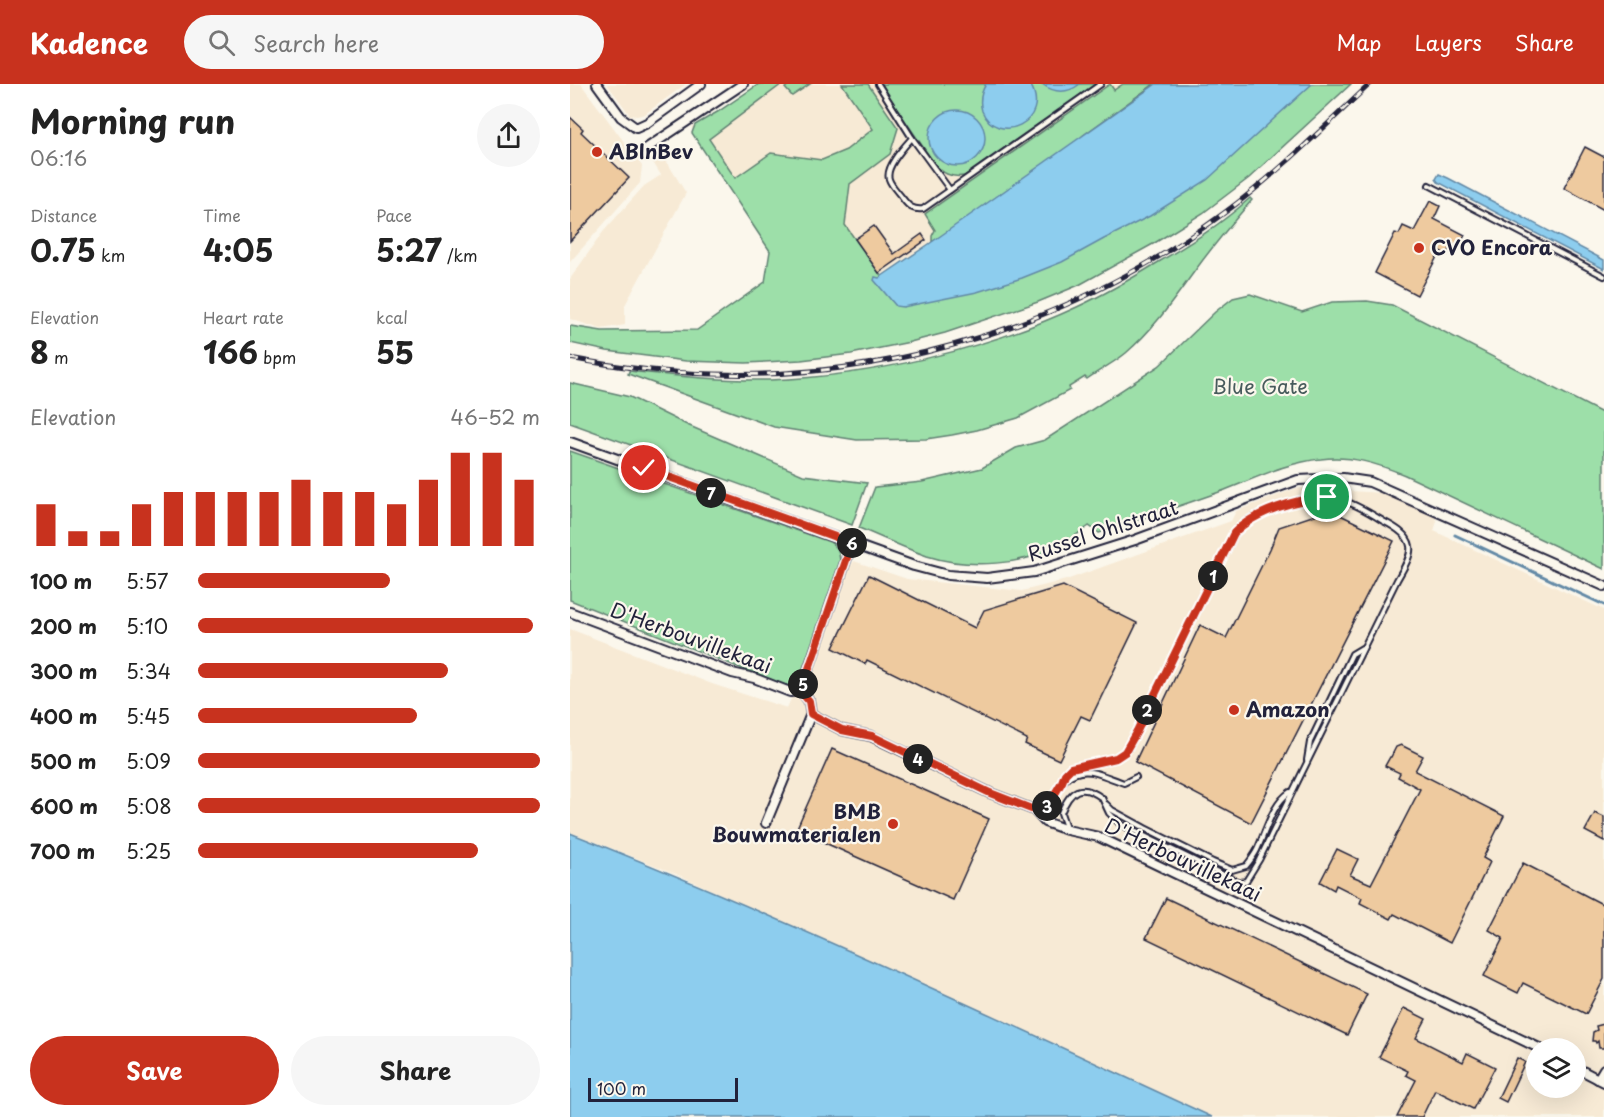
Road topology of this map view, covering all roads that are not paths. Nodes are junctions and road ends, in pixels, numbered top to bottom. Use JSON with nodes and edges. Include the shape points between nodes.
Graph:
{"nodes":[{"id":1,"x":597,"y":84,"type":"edge"},
{"id":2,"x":701,"y":84,"type":"edge"},
{"id":3,"x":743,"y":84,"type":"edge"},
{"id":4,"x":878,"y":84,"type":"edge"},
{"id":5,"x":1101,"y":84,"type":"edge"},
{"id":6,"x":912,"y":138,"type":"junction"},
{"id":7,"x":647,"y":148,"type":"dead end"},
{"id":8,"x":1430,"y":185,"type":"dead end"},
{"id":9,"x":950,"y":190,"type":"junction"},
{"id":10,"x":1604,"y":276,"type":"edge"},
{"id":11,"x":570,"y":442,"type":"edge"},
{"id":12,"x":852,"y":543,"type":"junction"},
{"id":13,"x":1604,"y":586,"type":"edge"},
{"id":14,"x":570,"y":612,"type":"edge"},
{"id":15,"x":801,"y":692,"type":"junction"},
{"id":16,"x":811,"y":714,"type":"junction"},
{"id":17,"x":1136,"y":777,"type":"dead end"},
{"id":18,"x":1062,"y":782,"type":"junction"},
{"id":19,"x":1292,"y":791,"type":"junction"},
{"id":20,"x":1102,"y":798,"type":"junction"},
{"id":21,"x":1041,"y":817,"type":"junction"},
{"id":22,"x":766,"y":823,"type":"dead end"},
{"id":23,"x":1067,"y":830,"type":"junction"},
{"id":24,"x":1526,"y":1042,"type":"edge"},
{"id":25,"x":1604,"y":1068,"type":"edge"},
{"id":26,"x":1586,"y":1072,"type":"edge"},
{"id":27,"x":1601,"y":1080,"type":"edge"}],
"edges":[{"from":1,"to":2,"type":"street","via":[[621,117],[636,128]]},
{"from":3,"to":7,"type":"street"},
{"from":4,"to":6,"type":"lane"},
{"from":5,"to":9,"type":"lane"},
{"from":6,"to":9,"type":"lane"},
{"from":6,"to":9,"type":"lane","via":[[892,164],[889,182],[909,207],[917,210]]},
{"from":8,"to":10,"type":"lane"},
{"from":11,"to":12,"type":"street","name":"Russel Ohlstraat"},
{"from":12,"to":13,"type":"street","name":"Russel Ohlstraat","via":[[948,575],[987,578],[1034,572],[1135,540],[1298,480],[1343,478],[1370,482]]},
{"from":12,"to":15,"type":"street"},
{"from":14,"to":15,"type":"street","name":"D'Herbouvillekaai","via":[[732,673]]},
{"from":15,"to":16,"type":"street","via":[[809,701]]},
{"from":16,"to":21,"type":"street","name":"D'Herbouvillekaai","via":[[842,730],[872,736],[1034,810]]},
{"from":16,"to":22,"type":"street"},
{"from":17,"to":18,"type":"lane","via":[[1124,783],[1084,772],[1070,775]]},
{"from":18,"to":19,"type":"lane","via":[[1071,768],[1116,758],[1125,752],[1234,533],[1254,518],[1309,498],[1327,497],[1342,500],[1397,529],[1410,547]]},
{"from":18,"to":21,"type":"lane"},
{"from":19,"to":20,"type":"lane","via":[[1282,798],[1246,867],[1232,870],[1112,810]]},
{"from":19,"to":20,"type":"lane","via":[[1253,871],[1246,881],[1239,882],[1120,824]]},
{"from":20,"to":23,"type":"lane","via":[[1091,790],[1077,790],[1070,795],[1061,813]]},
{"from":21,"to":23,"type":"street","name":"D'Herbouvillekaai"},
{"from":23,"to":24,"type":"street","name":"D'Herbouvillekaai","via":[[1099,837]]},
{"from":25,"to":27,"type":"street"},
{"from":26,"to":27,"type":"street"}]}
